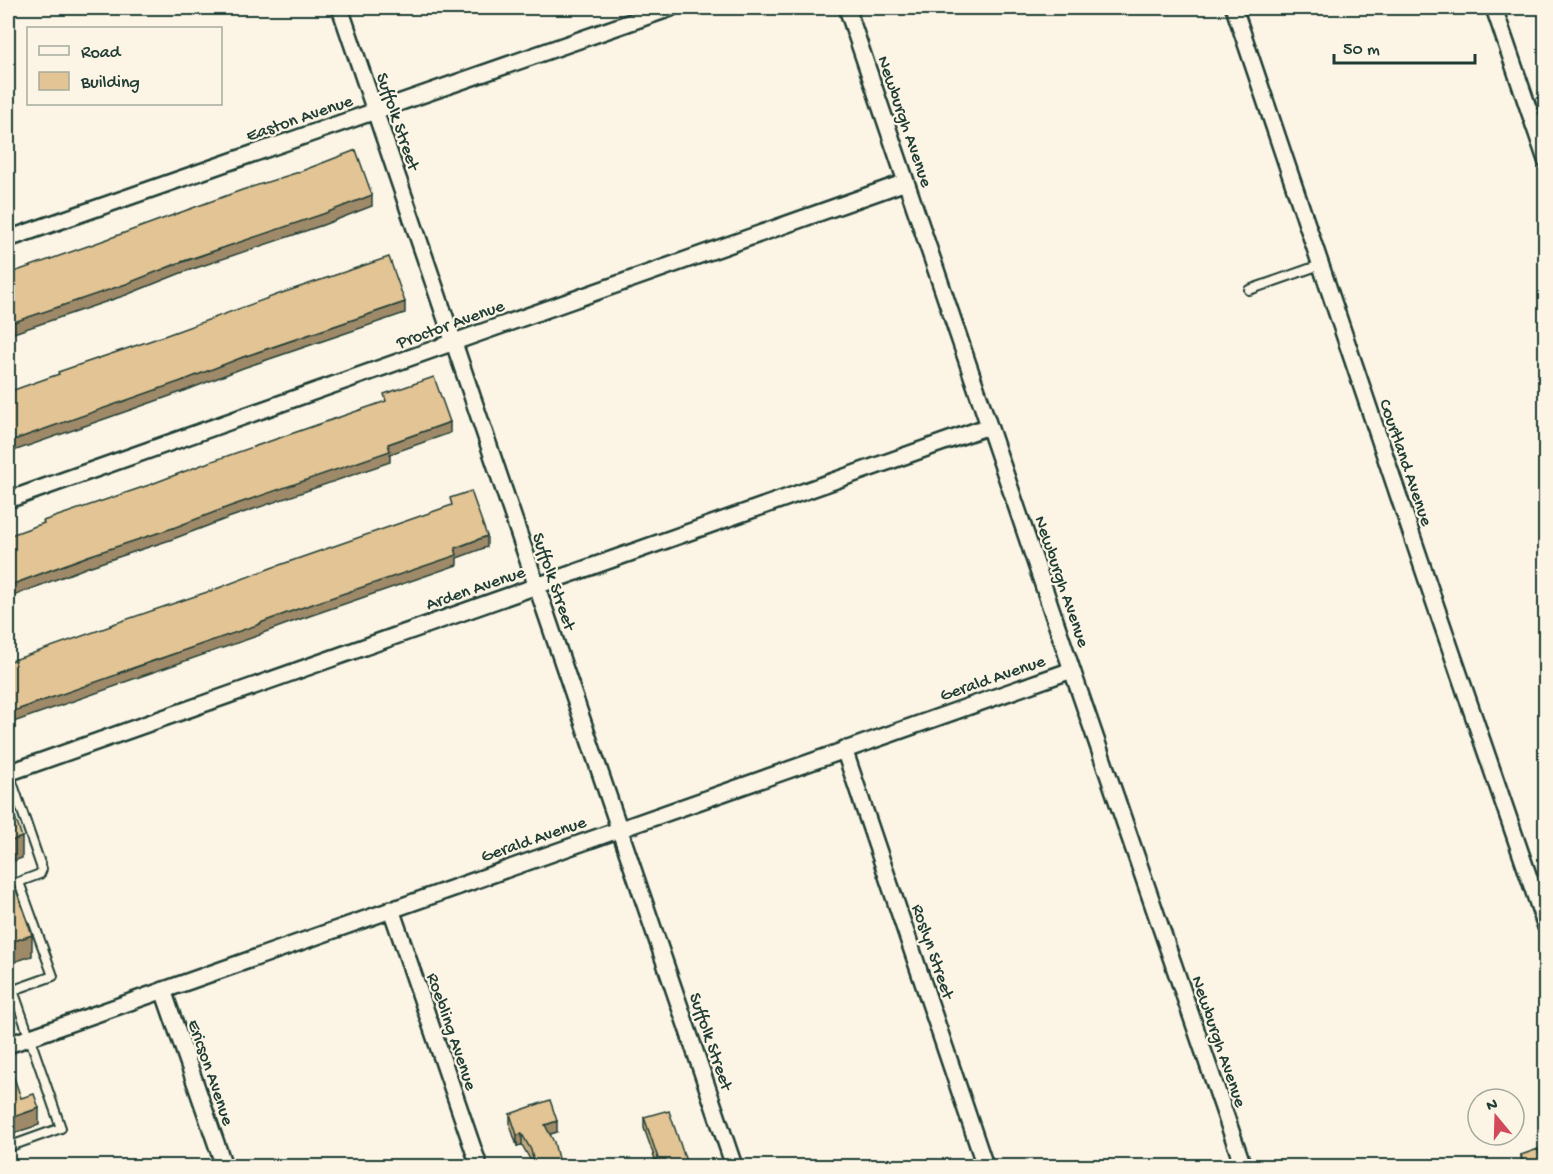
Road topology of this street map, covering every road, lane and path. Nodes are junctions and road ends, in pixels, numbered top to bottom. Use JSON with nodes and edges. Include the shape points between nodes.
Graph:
{"nodes":[{"id":1,"x":340,"y":8,"type":"edge"},
{"id":2,"x":671,"y":8,"type":"edge"},
{"id":3,"x":847,"y":8,"type":"edge"},
{"id":4,"x":1234,"y":8,"type":"edge"},
{"id":5,"x":1494,"y":8,"type":"edge"},
{"id":6,"x":375,"y":111,"type":"junction"},
{"id":7,"x":1545,"y":160,"type":"edge"},
{"id":8,"x":906,"y":182,"type":"junction"},
{"id":9,"x":8,"y":238,"type":"edge"},
{"id":10,"x":1320,"y":265,"type":"junction"},
{"id":11,"x":1249,"y":290,"type":"dead end"},
{"id":12,"x":454,"y":342,"type":"junction"},
{"id":13,"x":989,"y":426,"type":"junction"},
{"id":14,"x":8,"y":500,"type":"edge"},
{"id":15,"x":537,"y":586,"type":"junction"},
{"id":16,"x":1072,"y":670,"type":"junction"},
{"id":17,"x":844,"y":749,"type":"junction"},
{"id":18,"x":8,"y":773,"type":"edge"},
{"id":19,"x":619,"y":829,"type":"junction"},
{"id":20,"x":19,"y":882,"type":"junction"},
{"id":21,"x":8,"y":886,"type":"edge"},
{"id":22,"x":391,"y":909,"type":"junction"},
{"id":23,"x":1545,"y":927,"type":"edge"},
{"id":24,"x":163,"y":990,"type":"junction"},
{"id":25,"x":10,"y":991,"type":"edge"},
{"id":26,"x":30,"y":1037,"type":"junction"},
{"id":27,"x":8,"y":1045,"type":"edge"},
{"id":28,"x":8,"y":1147,"type":"edge"},
{"id":29,"x":224,"y":1167,"type":"edge"},
{"id":30,"x":479,"y":1167,"type":"edge"},
{"id":31,"x":734,"y":1167,"type":"edge"},
{"id":32,"x":985,"y":1167,"type":"edge"},
{"id":33,"x":1243,"y":1167,"type":"edge"}],
"edges":[{"from":1,"to":6,"type":"street","name":"Suffolk Street"},
{"from":2,"to":6,"type":"street","name":"Easton Avenue"},
{"from":3,"to":8,"type":"street","name":"Newburgh Avenue"},
{"from":4,"to":10,"type":"street","name":"Courtland Avenue"},
{"from":5,"to":7,"type":"street"},
{"from":6,"to":9,"type":"street","name":"Easton Avenue"},
{"from":6,"to":12,"type":"street","name":"Suffolk Street"},
{"from":8,"to":12,"type":"street","name":"Proctor Avenue"},
{"from":8,"to":13,"type":"street","name":"Newburgh Avenue"},
{"from":10,"to":11,"type":"lane"},
{"from":10,"to":23,"type":"street","name":"Courtland Avenue"},
{"from":12,"to":14,"type":"street","name":"Proctor Avenue"},
{"from":12,"to":15,"type":"street","name":"Suffolk Street"},
{"from":13,"to":15,"type":"street","name":"Arden Avenue"},
{"from":13,"to":16,"type":"street","name":"Newburgh Avenue"},
{"from":15,"to":18,"type":"street","name":"Arden Avenue"},
{"from":15,"to":19,"type":"street","name":"Suffolk Street"},
{"from":16,"to":17,"type":"street","name":"Gerald Avenue"},
{"from":16,"to":33,"type":"street","name":"Newburgh Avenue"},
{"from":17,"to":19,"type":"street","name":"Gerald Avenue"},
{"from":17,"to":32,"type":"street","name":"Roslyn Street"},
{"from":18,"to":20,"type":"lane","via":[[42,869],[40,874]]},
{"from":19,"to":22,"type":"street","name":"Gerald Avenue"},
{"from":19,"to":31,"type":"street","name":"Suffolk Street"},
{"from":20,"to":21,"type":"lane"},
{"from":20,"to":25,"type":"lane","via":[[53,976]]},
{"from":22,"to":24,"type":"street","name":"Gerald Avenue"},
{"from":22,"to":30,"type":"street","name":"Roebling Avenue"},
{"from":24,"to":26,"type":"street","name":"Gerald Avenue"},
{"from":24,"to":29,"type":"street","name":"Ericson Avenue"},
{"from":25,"to":26,"type":"lane"},
{"from":26,"to":27,"type":"street","name":"Gerald Avenue"},
{"from":26,"to":28,"type":"lane","via":[[61,1128]]}]}
